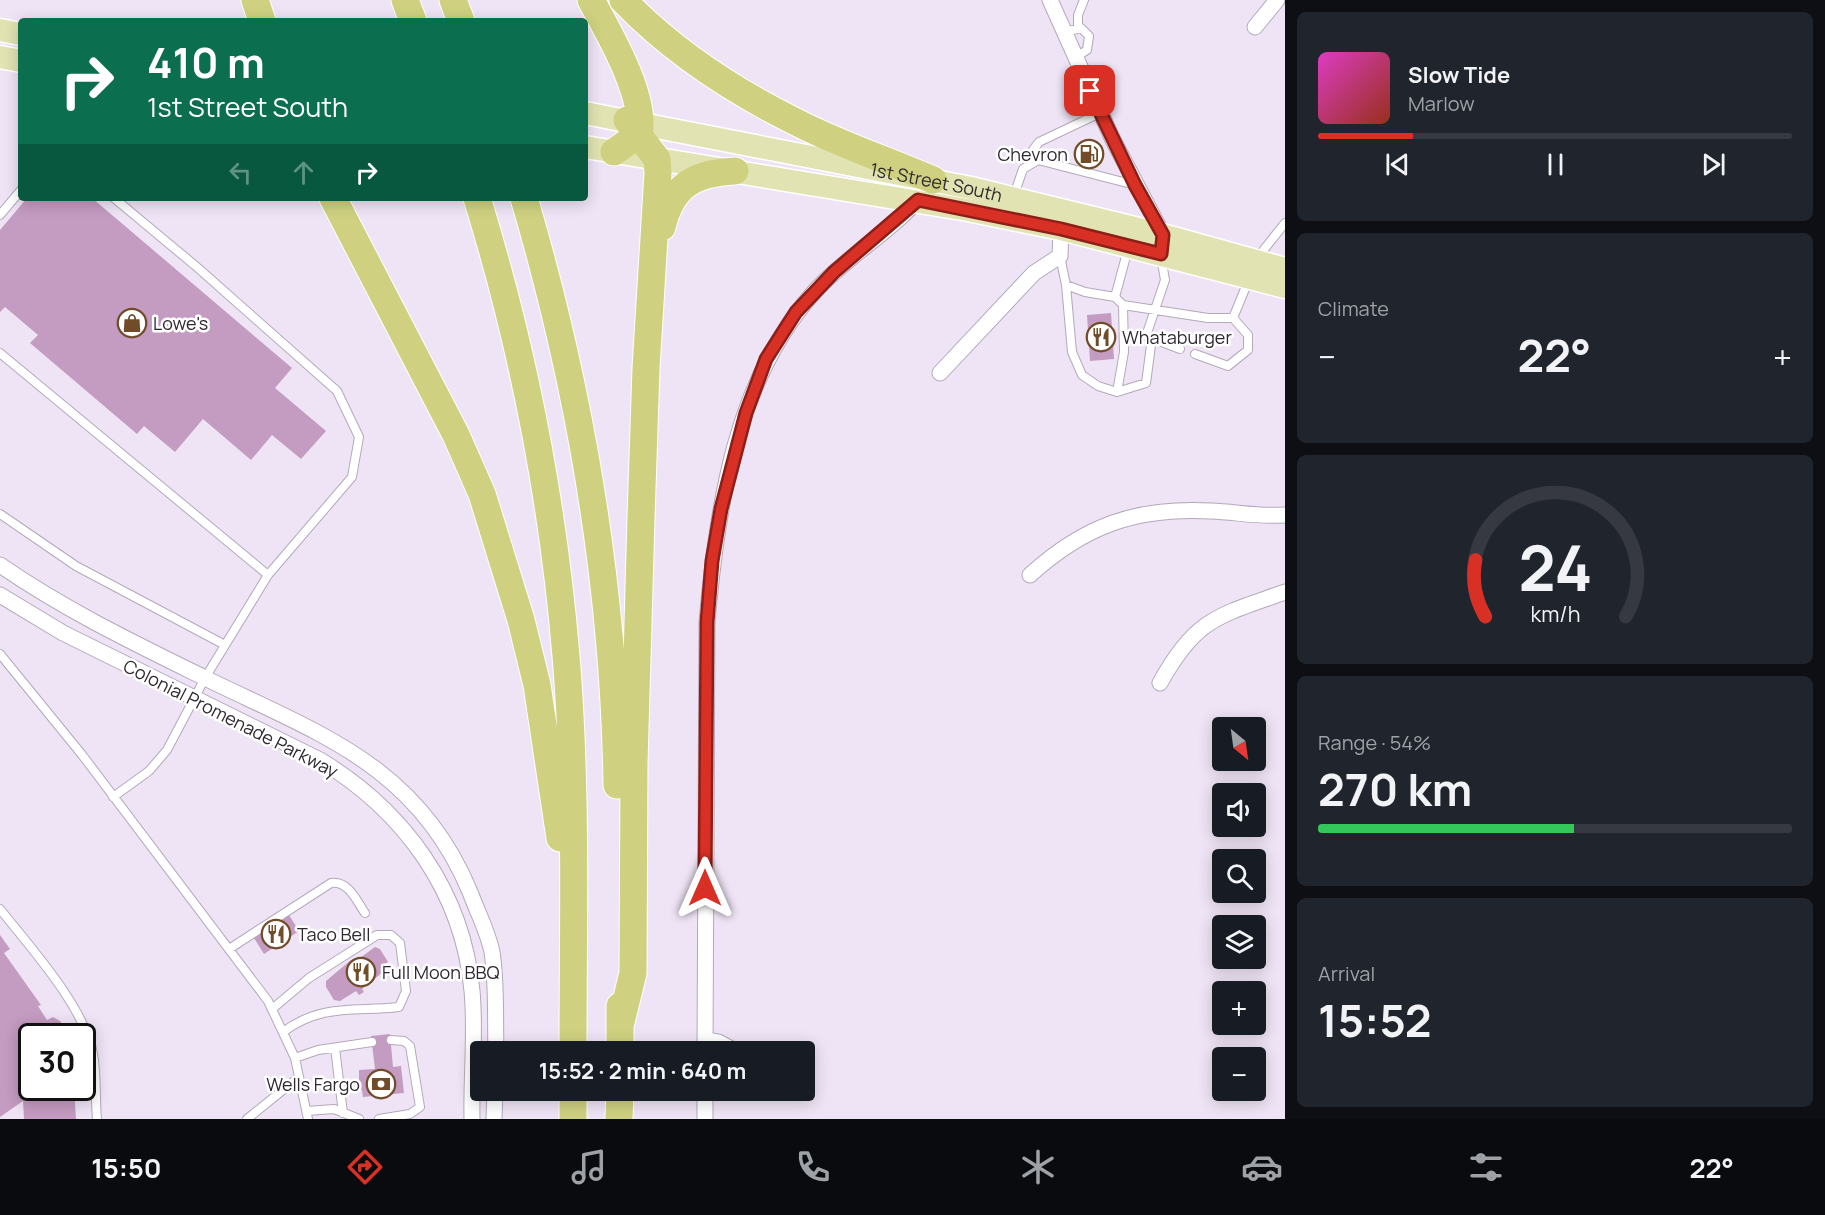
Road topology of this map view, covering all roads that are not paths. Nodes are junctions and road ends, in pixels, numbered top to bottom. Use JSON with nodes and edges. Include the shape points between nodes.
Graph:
{"nodes":[{"id":1,"x":254,"y":0,"type":"edge"},
{"id":2,"x":405,"y":0,"type":"edge"},
{"id":3,"x":453,"y":0,"type":"edge"},
{"id":4,"x":591,"y":0,"type":"edge"},
{"id":5,"x":623,"y":0,"type":"edge"},
{"id":6,"x":1050,"y":0,"type":"edge"},
{"id":7,"x":1084,"y":0,"type":"edge"},
{"id":8,"x":1277,"y":0,"type":"edge"},
{"id":9,"x":254,"y":18,"type":"edge"},
{"id":10,"x":261,"y":18,"type":"edge"},
{"id":11,"x":412,"y":18,"type":"edge"},
{"id":12,"x":460,"y":18,"type":"edge"},
{"id":13,"x":1255,"y":27,"type":"dead end"},
{"id":14,"x":0,"y":30,"type":"edge"},
{"id":15,"x":1071,"y":30,"type":"junction"},
{"id":16,"x":18,"y":33,"type":"edge"},
{"id":17,"x":0,"y":57,"type":"edge"},
{"id":18,"x":18,"y":60,"type":"edge"},
{"id":19,"x":1100,"y":113,"type":"junction"},
{"id":20,"x":588,"y":114,"type":"edge"},
{"id":21,"x":629,"y":124,"type":"junction"},
{"id":22,"x":598,"y":149,"type":"edge"},
{"id":23,"x":657,"y":159,"type":"junction"},
{"id":24,"x":1034,"y":161,"type":"junction"},
{"id":25,"x":735,"y":171,"type":"junction"},
{"id":26,"x":1135,"y":185,"type":"junction"},
{"id":27,"x":925,"y":190,"type":"junction"},
{"id":28,"x":18,"y":193,"type":"edge"},
{"id":29,"x":1013,"y":199,"type":"junction"},
{"id":30,"x":117,"y":201,"type":"edge"},
{"id":31,"x":335,"y":201,"type":"edge"},
{"id":32,"x":478,"y":201,"type":"edge"},
{"id":33,"x":525,"y":201,"type":"edge"},
{"id":34,"x":0,"y":214,"type":"edge"},
{"id":35,"x":1285,"y":223,"type":"edge"},
{"id":36,"x":1061,"y":229,"type":"junction"},
{"id":37,"x":1162,"y":244,"type":"junction"},
{"id":38,"x":1129,"y":246,"type":"junction"},
{"id":39,"x":1060,"y":256,"type":"junction"},
{"id":40,"x":654,"y":257,"type":"junction"},
{"id":41,"x":1252,"y":269,"type":"junction"},
{"id":42,"x":1285,"y":269,"type":"edge"},
{"id":43,"x":1066,"y":285,"type":"junction"},
{"id":44,"x":1285,"y":287,"type":"edge"},
{"id":45,"x":1115,"y":297,"type":"junction"},
{"id":46,"x":1123,"y":305,"type":"junction"},
{"id":47,"x":1153,"y":308,"type":"junction"},
{"id":48,"x":1233,"y":318,"type":"junction"},
{"id":49,"x":1152,"y":338,"type":"junction"},
{"id":50,"x":1180,"y":349,"type":"dead end"},
{"id":51,"x":0,"y":353,"type":"edge"},
{"id":52,"x":1195,"y":354,"type":"dead end"},
{"id":53,"x":940,"y":373,"type":"dead end"},
{"id":54,"x":1117,"y":392,"type":"junction"},
{"id":55,"x":0,"y":514,"type":"edge"},
{"id":56,"x":1285,"y":516,"type":"edge"},
{"id":57,"x":0,"y":565,"type":"edge"},
{"id":58,"x":268,"y":575,"type":"junction"},
{"id":59,"x":1030,"y":576,"type":"dead end"},
{"id":60,"x":1285,"y":592,"type":"edge"},
{"id":61,"x":0,"y":595,"type":"edge"},
{"id":62,"x":225,"y":645,"type":"junction"},
{"id":63,"x":0,"y":654,"type":"edge"},
{"id":64,"x":206,"y":678,"type":"junction"},
{"id":65,"x":1160,"y":683,"type":"dead end"},
{"id":66,"x":195,"y":697,"type":"junction"},
{"id":67,"x":113,"y":797,"type":"junction"},
{"id":68,"x":572,"y":904,"type":"junction"},
{"id":69,"x":0,"y":909,"type":"edge"},
{"id":70,"x":364,"y":913,"type":"dead end"},
{"id":71,"x":230,"y":949,"type":"junction"},
{"id":72,"x":272,"y":1010,"type":"junction"},
{"id":73,"x":621,"y":1022,"type":"junction"},
{"id":74,"x":283,"y":1032,"type":"junction"},
{"id":75,"x":391,"y":1040,"type":"dead end"},
{"id":76,"x":372,"y":1041,"type":"dead end"},
{"id":77,"x":496,"y":1041,"type":"edge"},
{"id":78,"x":573,"y":1041,"type":"edge"},
{"id":79,"x":620,"y":1041,"type":"edge"},
{"id":80,"x":705,"y":1041,"type":"edge"},
{"id":81,"x":335,"y":1048,"type":"junction"},
{"id":82,"x":295,"y":1058,"type":"junction"},
{"id":83,"x":299,"y":1077,"type":"junction"},
{"id":84,"x":495,"y":1101,"type":"edge"},
{"id":85,"x":573,"y":1101,"type":"edge"},
{"id":86,"x":620,"y":1101,"type":"edge"},
{"id":87,"x":705,"y":1101,"type":"edge"},
{"id":88,"x":343,"y":1113,"type":"junction"},
{"id":89,"x":308,"y":1115,"type":"edge"},
{"id":90,"x":97,"y":1119,"type":"edge"},
{"id":91,"x":247,"y":1119,"type":"edge"},
{"id":92,"x":359,"y":1119,"type":"edge"},
{"id":93,"x":380,"y":1119,"type":"edge"},
{"id":94,"x":471,"y":1119,"type":"edge"},
{"id":95,"x":494,"y":1119,"type":"edge"},
{"id":96,"x":573,"y":1119,"type":"edge"},
{"id":97,"x":620,"y":1119,"type":"edge"},
{"id":98,"x":705,"y":1119,"type":"edge"}],
"edges":[{"from":1,"to":9,"type":"highway"},
{"from":1,"to":10,"type":"highway"},
{"from":2,"to":11,"type":"highway"},
{"from":3,"to":12,"type":"highway"},
{"from":4,"to":21,"type":"highway","via":[[627,72]]},
{"from":5,"to":27,"type":"highway","via":[[692,59],[769,108]]},
{"from":6,"to":15,"type":"street"},
{"from":7,"to":15,"type":"lane"},
{"from":8,"to":13,"type":"street"},
{"from":14,"to":16,"type":"main road"},
{"from":15,"to":19,"type":"street","via":[[1076,57]]},
{"from":17,"to":18,"type":"main road"},
{"from":19,"to":24,"type":"lane","via":[[1039,142],[1033,150]]},
{"from":19,"to":26,"type":"street"},
{"from":20,"to":21,"type":"main road","name":"1st Street South"},
{"from":21,"to":22,"type":"highway"},
{"from":21,"to":23,"type":"highway"},
{"from":21,"to":27,"type":"main road","name":"1st Street South"},
{"from":22,"to":23,"type":"main road","name":"1st Street South"},
{"from":23,"to":25,"type":"main road","name":"1st Street South"},
{"from":23,"to":40,"type":"highway"},
{"from":24,"to":26,"type":"lane"},
{"from":24,"to":29,"type":"lane","via":[[1020,172]]},
{"from":25,"to":27,"type":"main road","name":"1st Street South"},
{"from":25,"to":40,"type":"highway","via":[[712,172],[692,180],[676,193]]},
{"from":26,"to":37,"type":"street"},
{"from":27,"to":29,"type":"main road","name":"1st Street South"},
{"from":27,"to":36,"type":"main road","name":"1st Street South"},
{"from":27,"to":80,"type":"street","via":[[834,272],[791,320],[766,359],[737,442],[712,561],[707,622]]},
{"from":28,"to":34,"type":"lane"},
{"from":29,"to":37,"type":"main road","name":"1st Street South"},
{"from":30,"to":58,"type":"lane","via":[[337,390],[359,437],[352,477]]},
{"from":31,"to":68,"type":"highway","via":[[451,425],[482,494],[537,685]]},
{"from":32,"to":68,"type":"highway","via":[[518,351],[553,538],[573,779]]},
{"from":33,"to":73,"type":"highway","via":[[572,387],[605,596],[616,761]]},
{"from":35,"to":41,"type":"lane"},
{"from":36,"to":38,"type":"main road","name":"1st Street South"},
{"from":36,"to":39,"type":"street"},
{"from":37,"to":38,"type":"main road","name":"1st Street South"},
{"from":37,"to":41,"type":"main road","name":"1st Street South"},
{"from":37,"to":47,"type":"lane","via":[[1165,280]]},
{"from":38,"to":45,"type":"lane"},
{"from":39,"to":43,"type":"lane"},
{"from":39,"to":53,"type":"street","via":[[1034,273]]},
{"from":40,"to":73,"type":"highway","via":[[641,507],[633,973]]},
{"from":41,"to":42,"type":"main road","name":"1st Street South"},
{"from":41,"to":44,"type":"main road","name":"1st Street South"},
{"from":41,"to":48,"type":"lane"},
{"from":43,"to":45,"type":"lane"},
{"from":43,"to":54,"type":"lane","via":[[1072,352],[1082,375]]},
{"from":45,"to":46,"type":"lane"},
{"from":46,"to":47,"type":"lane"},
{"from":46,"to":54,"type":"lane","via":[[1124,352]]},
{"from":47,"to":48,"type":"lane","via":[[1208,318]]},
{"from":47,"to":49,"type":"lane","via":[[1146,336]]},
{"from":48,"to":52,"type":"lane","via":[[1248,335],[1248,350],[1228,366]]},
{"from":49,"to":50,"type":"lane"},
{"from":49,"to":54,"type":"lane","via":[[1146,383]]},
{"from":51,"to":58,"type":"lane"},
{"from":55,"to":62,"type":"lane","via":[[76,566]]},
{"from":56,"to":59,"type":"street","via":[[1179,510],[1118,519],[1068,546]]},
{"from":57,"to":64,"type":"street","name":"Colonial Promenade Parkway","via":[[61,605]]},
{"from":58,"to":62,"type":"lane"},
{"from":60,"to":65,"type":"street","via":[[1203,626],[1183,645]]},
{"from":61,"to":66,"type":"street","name":"Colonial Promenade Parkway","via":[[63,633]]},
{"from":62,"to":64,"type":"lane"},
{"from":63,"to":67,"type":"lane"},
{"from":64,"to":66,"type":"lane"},
{"from":64,"to":77,"type":"street","name":"Colonial Promenade Parkway","via":[[328,736],[369,761],[440,832],[456,858],[492,950]]},
{"from":66,"to":67,"type":"lane","via":[[167,750],[149,771]]},
{"from":66,"to":94,"type":"street","name":"Colonial Promenade Parkway","via":[[351,779],[401,825],[424,856],[451,908],[466,954],[472,992]]},
{"from":67,"to":71,"type":"lane"},
{"from":68,"to":78,"type":"highway"},
{"from":69,"to":90,"type":"lane","via":[[78,1015],[93,1053]]},
{"from":70,"to":71,"type":"lane","via":[[348,888],[341,883],[331,884]]},
{"from":71,"to":72,"type":"lane"},
{"from":72,"to":74,"type":"lane"},
{"from":72,"to":74,"type":"lane","via":[[309,978],[377,935],[392,935],[400,943],[406,991],[399,1007],[345,1008],[319,1013]]},
{"from":73,"to":79,"type":"highway"},
{"from":74,"to":82,"type":"lane"},
{"from":75,"to":93,"type":"lane","via":[[410,1046],[420,1107],[410,1114]]},
{"from":76,"to":81,"type":"lane"},
{"from":81,"to":82,"type":"lane"},
{"from":81,"to":88,"type":"lane"},
{"from":82,"to":83,"type":"lane"},
{"from":83,"to":89,"type":"lane"},
{"from":83,"to":91,"type":"lane"},
{"from":84,"to":95,"type":"street"},
{"from":85,"to":96,"type":"highway"},
{"from":86,"to":97,"type":"highway"},
{"from":87,"to":98,"type":"street"},
{"from":88,"to":89,"type":"lane","via":[[334,1109]]},
{"from":88,"to":92,"type":"lane"}]}
